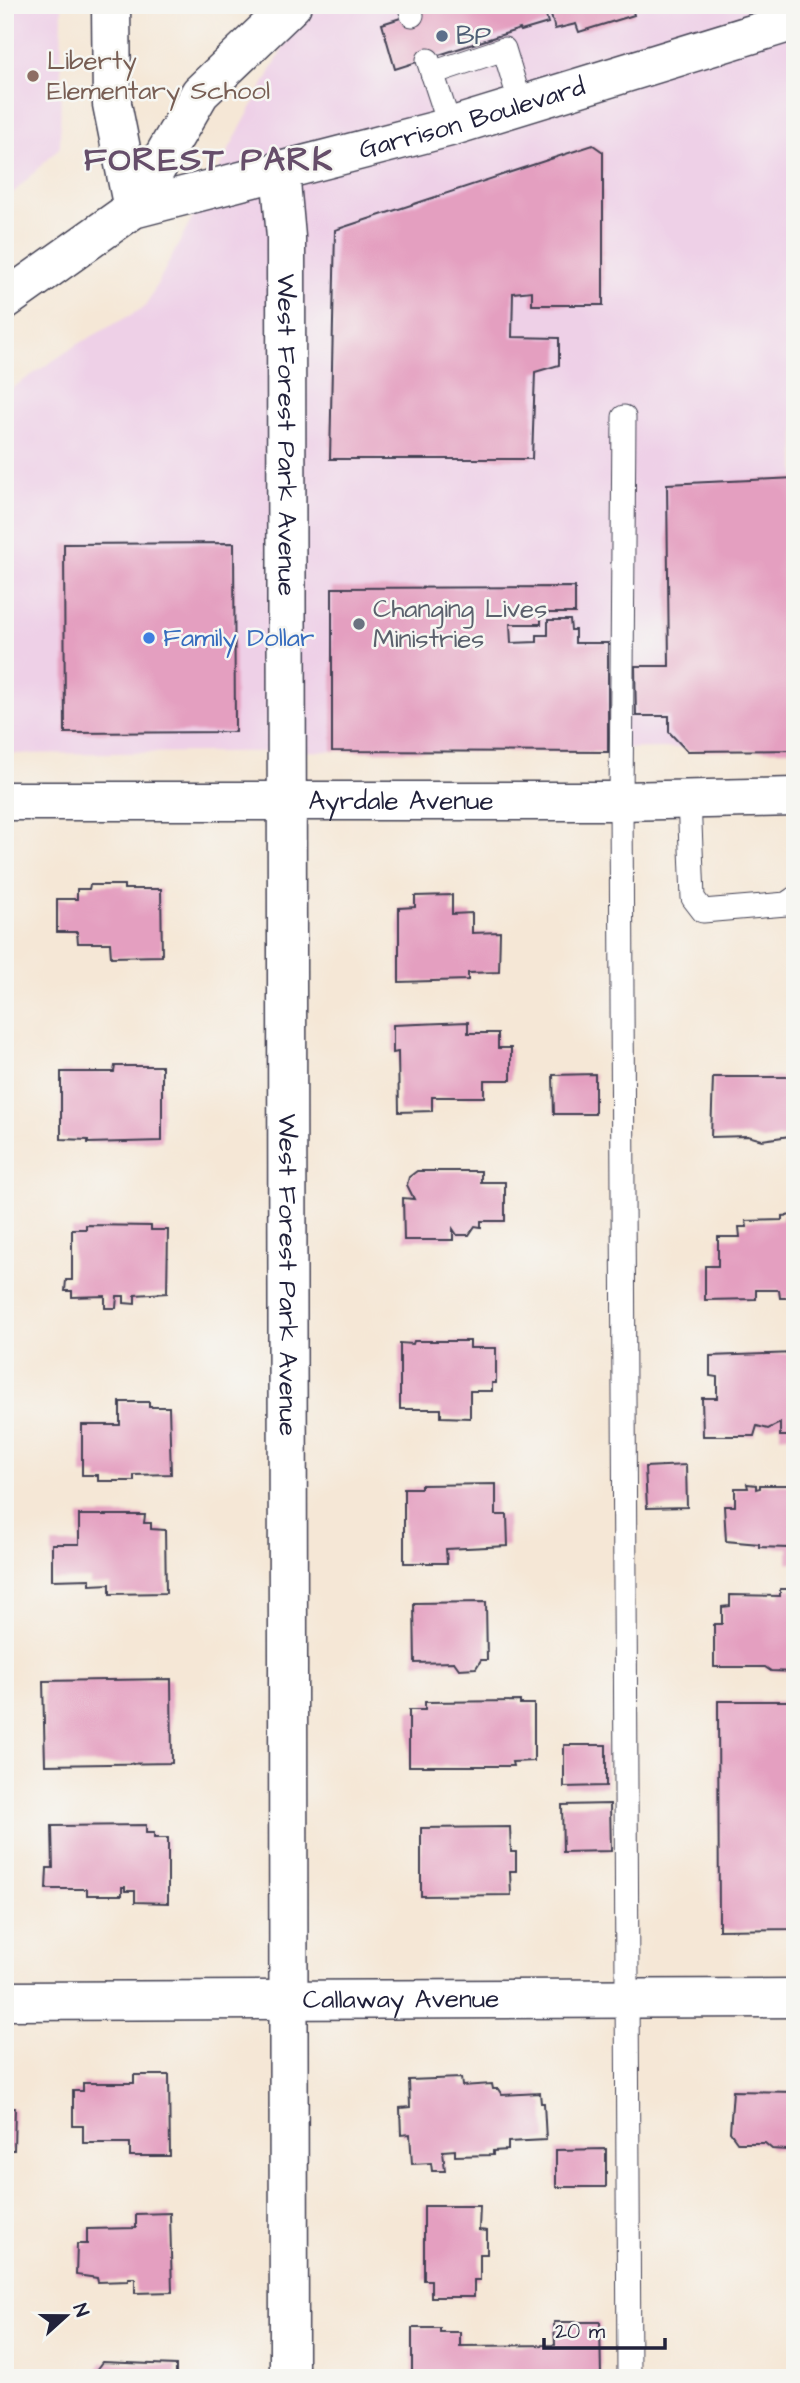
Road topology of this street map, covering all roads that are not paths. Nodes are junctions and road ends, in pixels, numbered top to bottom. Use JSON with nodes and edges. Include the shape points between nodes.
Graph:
{"nodes":[{"id":1,"x":111,"y":5,"type":"edge"},
{"id":2,"x":292,"y":5,"type":"edge"},
{"id":3,"x":795,"y":21,"type":"edge"},
{"id":4,"x":522,"y":105,"type":"junction"},
{"id":5,"x":450,"y":127,"type":"junction"},
{"id":6,"x":281,"y":171,"type":"junction"},
{"id":7,"x":133,"y":209,"type":"junction"},
{"id":8,"x":5,"y":300,"type":"edge"},
{"id":9,"x":624,"y":417,"type":"dead end"},
{"id":10,"x":795,"y":797,"type":"edge"},
{"id":11,"x":689,"y":799,"type":"junction"},
{"id":12,"x":5,"y":801,"type":"edge"},
{"id":13,"x":287,"y":801,"type":"junction"},
{"id":14,"x":621,"y":801,"type":"junction"},
{"id":15,"x":795,"y":898,"type":"edge"},
{"id":16,"x":627,"y":1998,"type":"junction"},
{"id":17,"x":795,"y":1998,"type":"edge"},
{"id":18,"x":289,"y":2000,"type":"junction"},
{"id":19,"x":5,"y":2001,"type":"edge"},
{"id":20,"x":289,"y":2378,"type":"edge"},
{"id":21,"x":629,"y":2378,"type":"edge"}],
"edges":[{"from":1,"to":7,"type":"street","via":[[111,104]]},
{"from":2,"to":7,"type":"street","via":[[200,93]]},
{"from":3,"to":4,"type":"street","name":"Garrison Boulevard"},
{"from":4,"to":5,"type":"street","name":"Garrison Boulevard"},
{"from":4,"to":5,"type":"lane","via":[[504,49],[473,52],[430,65]]},
{"from":5,"to":6,"type":"street","name":"Garrison Boulevard"},
{"from":6,"to":7,"type":"street","name":"Garrison Boulevard"},
{"from":6,"to":13,"type":"street","name":"West Forest Park Avenue","via":[[286,237]]},
{"from":7,"to":8,"type":"street","name":"Garrison Boulevard"},
{"from":9,"to":14,"type":"lane"},
{"from":10,"to":11,"type":"street","name":"Ayrdale Avenue"},
{"from":11,"to":14,"type":"street","name":"Ayrdale Avenue"},
{"from":11,"to":15,"type":"lane","via":[[693,898],[703,911],[786,904]]},
{"from":12,"to":13,"type":"street","name":"Ayrdale Avenue"},
{"from":13,"to":14,"type":"street","name":"Ayrdale Avenue"},
{"from":13,"to":18,"type":"street","name":"West Forest Park Avenue"},
{"from":14,"to":16,"type":"lane"},
{"from":16,"to":17,"type":"street","name":"Callaway Avenue"},
{"from":16,"to":18,"type":"street","name":"Callaway Avenue"},
{"from":16,"to":21,"type":"lane"},
{"from":18,"to":19,"type":"street","name":"Callaway Avenue"},
{"from":18,"to":20,"type":"street","name":"West Forest Park Avenue"}]}
